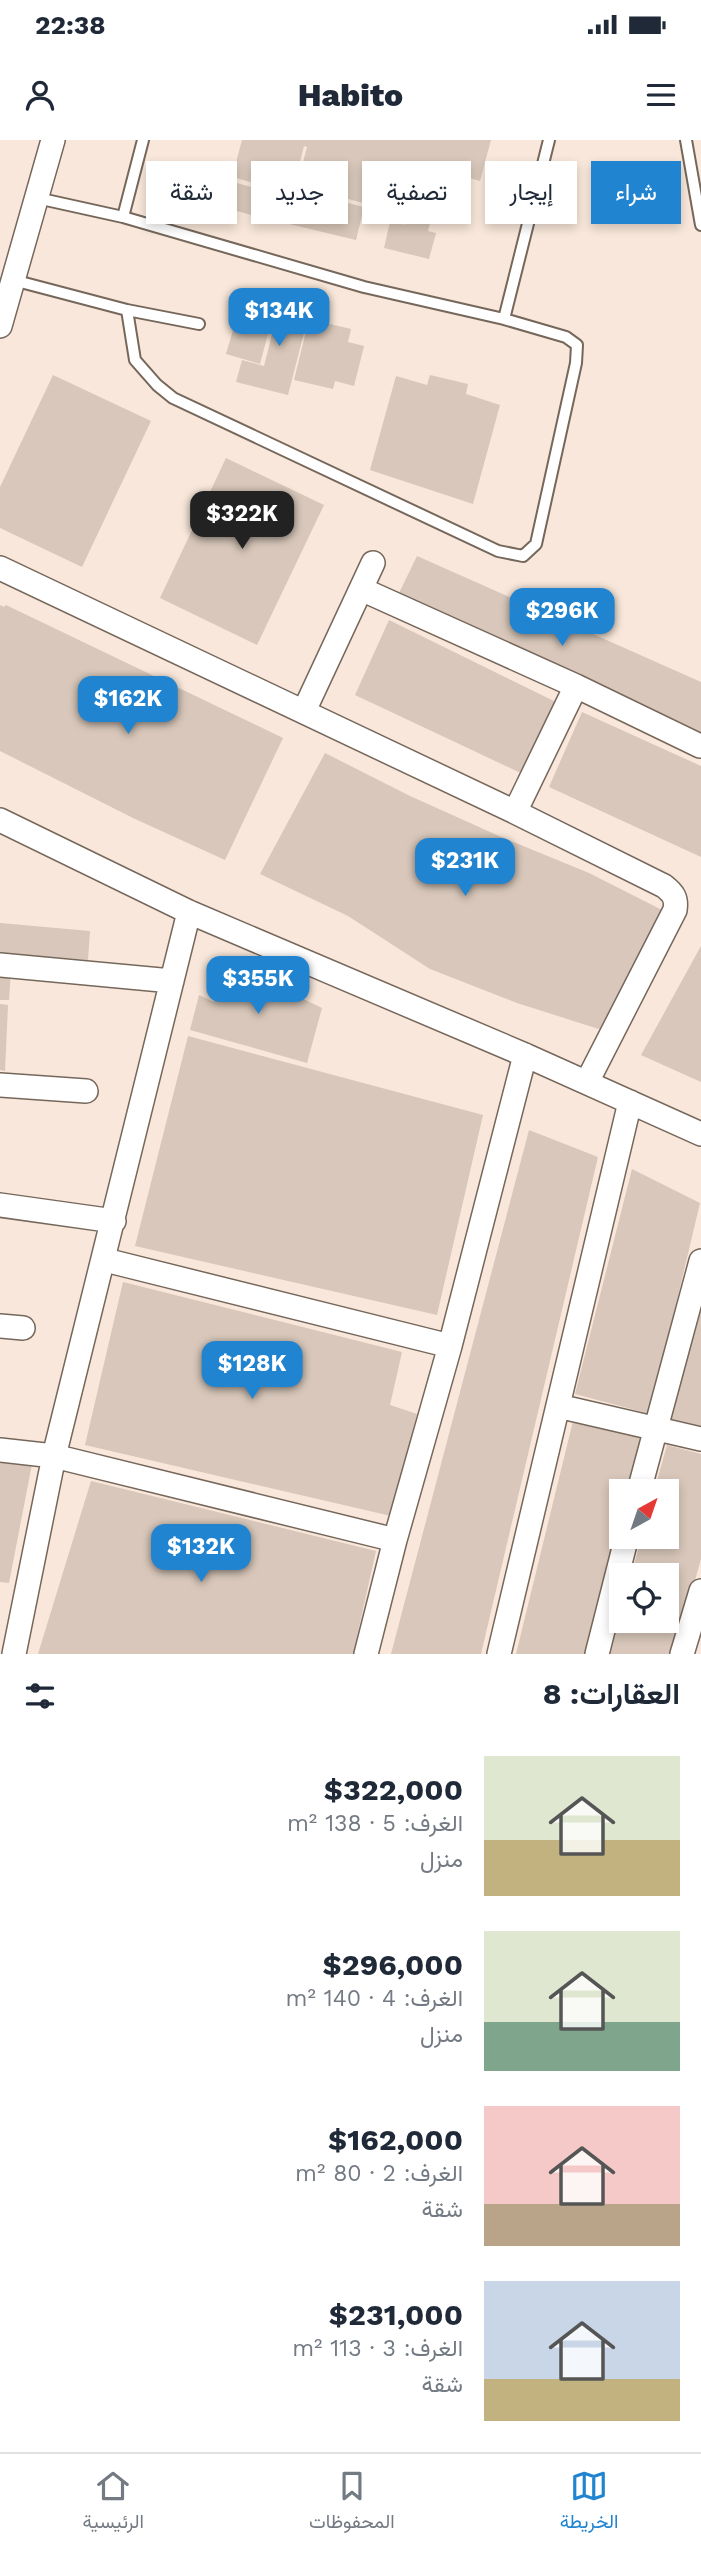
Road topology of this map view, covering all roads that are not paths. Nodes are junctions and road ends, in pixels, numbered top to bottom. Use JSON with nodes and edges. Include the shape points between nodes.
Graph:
{"nodes":[{"id":1,"x":53,"y":140,"type":"edge"},
{"id":2,"x":143,"y":140,"type":"edge"},
{"id":3,"x":549,"y":140,"type":"edge"},
{"id":4,"x":686,"y":140,"type":"edge"},
{"id":5,"x":37,"y":198,"type":"junction"},
{"id":6,"x":123,"y":217,"type":"junction"},
{"id":7,"x":701,"y":225,"type":"edge"},
{"id":8,"x":13,"y":279,"type":"junction"},
{"id":9,"x":127,"y":310,"type":"junction"},
{"id":10,"x":504,"y":319,"type":"junction"},
{"id":11,"x":199,"y":324,"type":"dead end"},
{"id":12,"x":0,"y":326,"type":"edge"},
{"id":13,"x":373,"y":563,"type":"dead end"},
{"id":14,"x":0,"y":568,"type":"edge"},
{"id":15,"x":361,"y":589,"type":"junction"},
{"id":16,"x":576,"y":686,"type":"junction"},
{"id":17,"x":304,"y":711,"type":"junction"},
{"id":18,"x":700,"y":746,"type":"edge"},
{"id":19,"x":515,"y":812,"type":"junction"},
{"id":20,"x":0,"y":820,"type":"edge"},
{"id":21,"x":189,"y":912,"type":"junction"},
{"id":22,"x":0,"y":965,"type":"edge"},
{"id":23,"x":172,"y":981,"type":"junction"},
{"id":24,"x":525,"y":1055,"type":"junction"},
{"id":25,"x":587,"y":1082,"type":"junction"},
{"id":26,"x":0,"y":1085,"type":"edge"},
{"id":27,"x":86,"y":1091,"type":"dead end"},
{"id":28,"x":630,"y":1102,"type":"junction"},
{"id":29,"x":701,"y":1134,"type":"edge"},
{"id":30,"x":0,"y":1205,"type":"edge"},
{"id":31,"x":114,"y":1221,"type":"junction"},
{"id":32,"x":104,"y":1260,"type":"junction"},
{"id":33,"x":701,"y":1261,"type":"edge"},
{"id":34,"x":450,"y":1346,"type":"junction"},
{"id":35,"x":558,"y":1406,"type":"junction"},
{"id":36,"x":657,"y":1427,"type":"junction"},
{"id":37,"x":701,"y":1439,"type":"edge"},
{"id":38,"x":0,"y":1450,"type":"edge"},
{"id":39,"x":54,"y":1457,"type":"junction"},
{"id":40,"x":642,"y":1479,"type":"edge"},
{"id":41,"x":395,"y":1540,"type":"junction"},
{"id":42,"x":624,"y":1549,"type":"edge"},
{"id":43,"x":701,"y":1591,"type":"edge"},
{"id":44,"x":10,"y":1642,"type":"edge"},
{"id":45,"x":366,"y":1654,"type":"edge"},
{"id":46,"x":499,"y":1654,"type":"edge"},
{"id":47,"x":597,"y":1654,"type":"edge"},
{"id":48,"x":682,"y":1654,"type":"edge"}],
"edges":[{"from":1,"to":5,"type":"street"},
{"from":2,"to":6,"type":"lane"},
{"from":3,"to":10,"type":"lane"},
{"from":4,"to":7,"type":"lane"},
{"from":5,"to":6,"type":"lane"},
{"from":5,"to":8,"type":"street"},
{"from":6,"to":10,"type":"lane","via":[[364,287]]},
{"from":8,"to":9,"type":"lane"},
{"from":8,"to":12,"type":"street"},
{"from":9,"to":10,"type":"lane","via":[[135,360],[173,398],[498,551],[523,556],[536,544],[577,345],[566,337]]},
{"from":9,"to":11,"type":"lane"},
{"from":13,"to":15,"type":"street"},
{"from":14,"to":17,"type":"street"},
{"from":15,"to":16,"type":"street"},
{"from":15,"to":17,"type":"street"},
{"from":16,"to":18,"type":"street"},
{"from":16,"to":19,"type":"street"},
{"from":17,"to":19,"type":"street"},
{"from":19,"to":25,"type":"street","via":[[664,886],[675,897],[675,910]]},
{"from":20,"to":21,"type":"street"},
{"from":21,"to":23,"type":"street"},
{"from":21,"to":24,"type":"street"},
{"from":22,"to":23,"type":"street"},
{"from":23,"to":31,"type":"street"},
{"from":24,"to":25,"type":"street"},
{"from":24,"to":34,"type":"street"},
{"from":25,"to":28,"type":"street"},
{"from":26,"to":27,"type":"street"},
{"from":28,"to":29,"type":"street"},
{"from":28,"to":35,"type":"street"},
{"from":30,"to":31,"type":"street"},
{"from":31,"to":32,"type":"street"},
{"from":32,"to":34,"type":"street"},
{"from":32,"to":39,"type":"street"},
{"from":33,"to":36,"type":"street"},
{"from":34,"to":41,"type":"street"},
{"from":35,"to":36,"type":"street"},
{"from":35,"to":46,"type":"street"},
{"from":36,"to":37,"type":"street"},
{"from":36,"to":40,"type":"street"},
{"from":38,"to":39,"type":"street"},
{"from":39,"to":41,"type":"street"},
{"from":39,"to":44,"type":"street"},
{"from":41,"to":45,"type":"street"},
{"from":42,"to":47,"type":"street"},
{"from":43,"to":48,"type":"street"}]}
